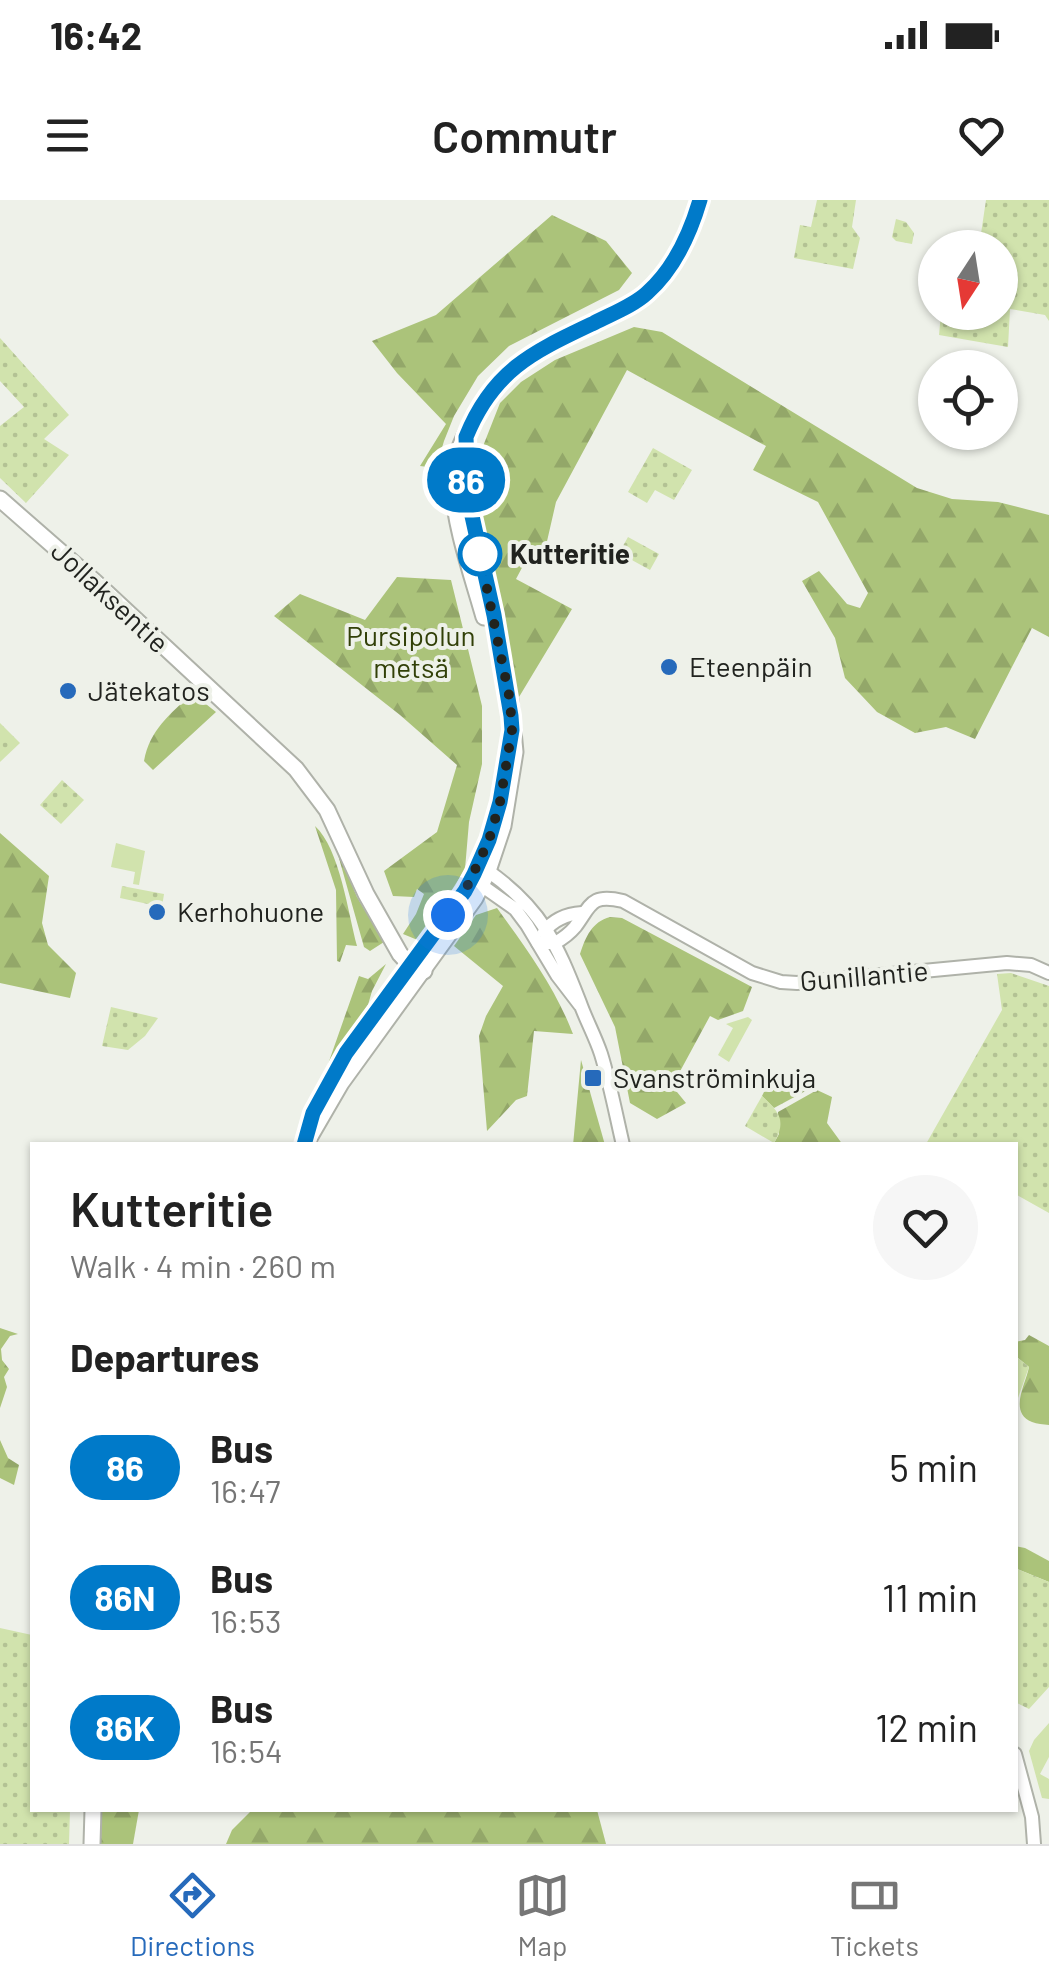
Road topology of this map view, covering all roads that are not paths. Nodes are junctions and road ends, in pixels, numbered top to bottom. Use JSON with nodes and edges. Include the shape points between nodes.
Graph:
{"nodes":[{"id":1,"x":700,"y":200,"type":"edge"},
{"id":2,"x":0,"y":500,"type":"edge"},
{"id":3,"x":481,"y":877,"type":"junction"},
{"id":4,"x":582,"y":913,"type":"junction"},
{"id":5,"x":546,"y":928,"type":"junction"},
{"id":6,"x":538,"y":943,"type":"junction"},
{"id":7,"x":555,"y":944,"type":"junction"},
{"id":8,"x":412,"y":959,"type":"junction"},
{"id":9,"x":1049,"y":972,"type":"edge"},
{"id":10,"x":580,"y":1005,"type":"junction"},
{"id":11,"x":306,"y":1142,"type":"edge"},
{"id":12,"x":623,"y":1142,"type":"edge"},
{"id":13,"x":1018,"y":1765,"type":"edge"},
{"id":14,"x":93,"y":1812,"type":"edge"},
{"id":15,"x":92,"y":1844,"type":"edge"},
{"id":16,"x":1034,"y":1844,"type":"edge"}],
"edges":[{"from":1,"to":3,"type":"main road","via":[[682,246],[650,291],[513,367],[466,437],[468,498],[515,752],[503,826]]},
{"from":2,"to":8,"type":"main road","name":"Jollaksentie","via":[[296,769],[327,810],[391,937]]},
{"from":3,"to":5,"type":"street","via":[[520,898]]},
{"from":3,"to":6,"type":"street"},
{"from":3,"to":8,"type":"main road","via":[[475,898]]},
{"from":4,"to":5,"type":"street","name":"Gunillantie"},
{"from":4,"to":7,"type":"street"},
{"from":4,"to":9,"type":"street","name":"Gunillantie","via":[[598,900],[623,901],[752,973],[781,982],[1007,963]]},
{"from":5,"to":6,"type":"street"},
{"from":5,"to":7,"type":"street"},
{"from":6,"to":7,"type":"street"},
{"from":6,"to":10,"type":"street"},
{"from":7,"to":10,"type":"street"},
{"from":8,"to":11,"type":"main road"},
{"from":10,"to":12,"type":"street","via":[[601,1054]]},
{"from":13,"to":16,"type":"street"},
{"from":14,"to":15,"type":"main road"}]}
